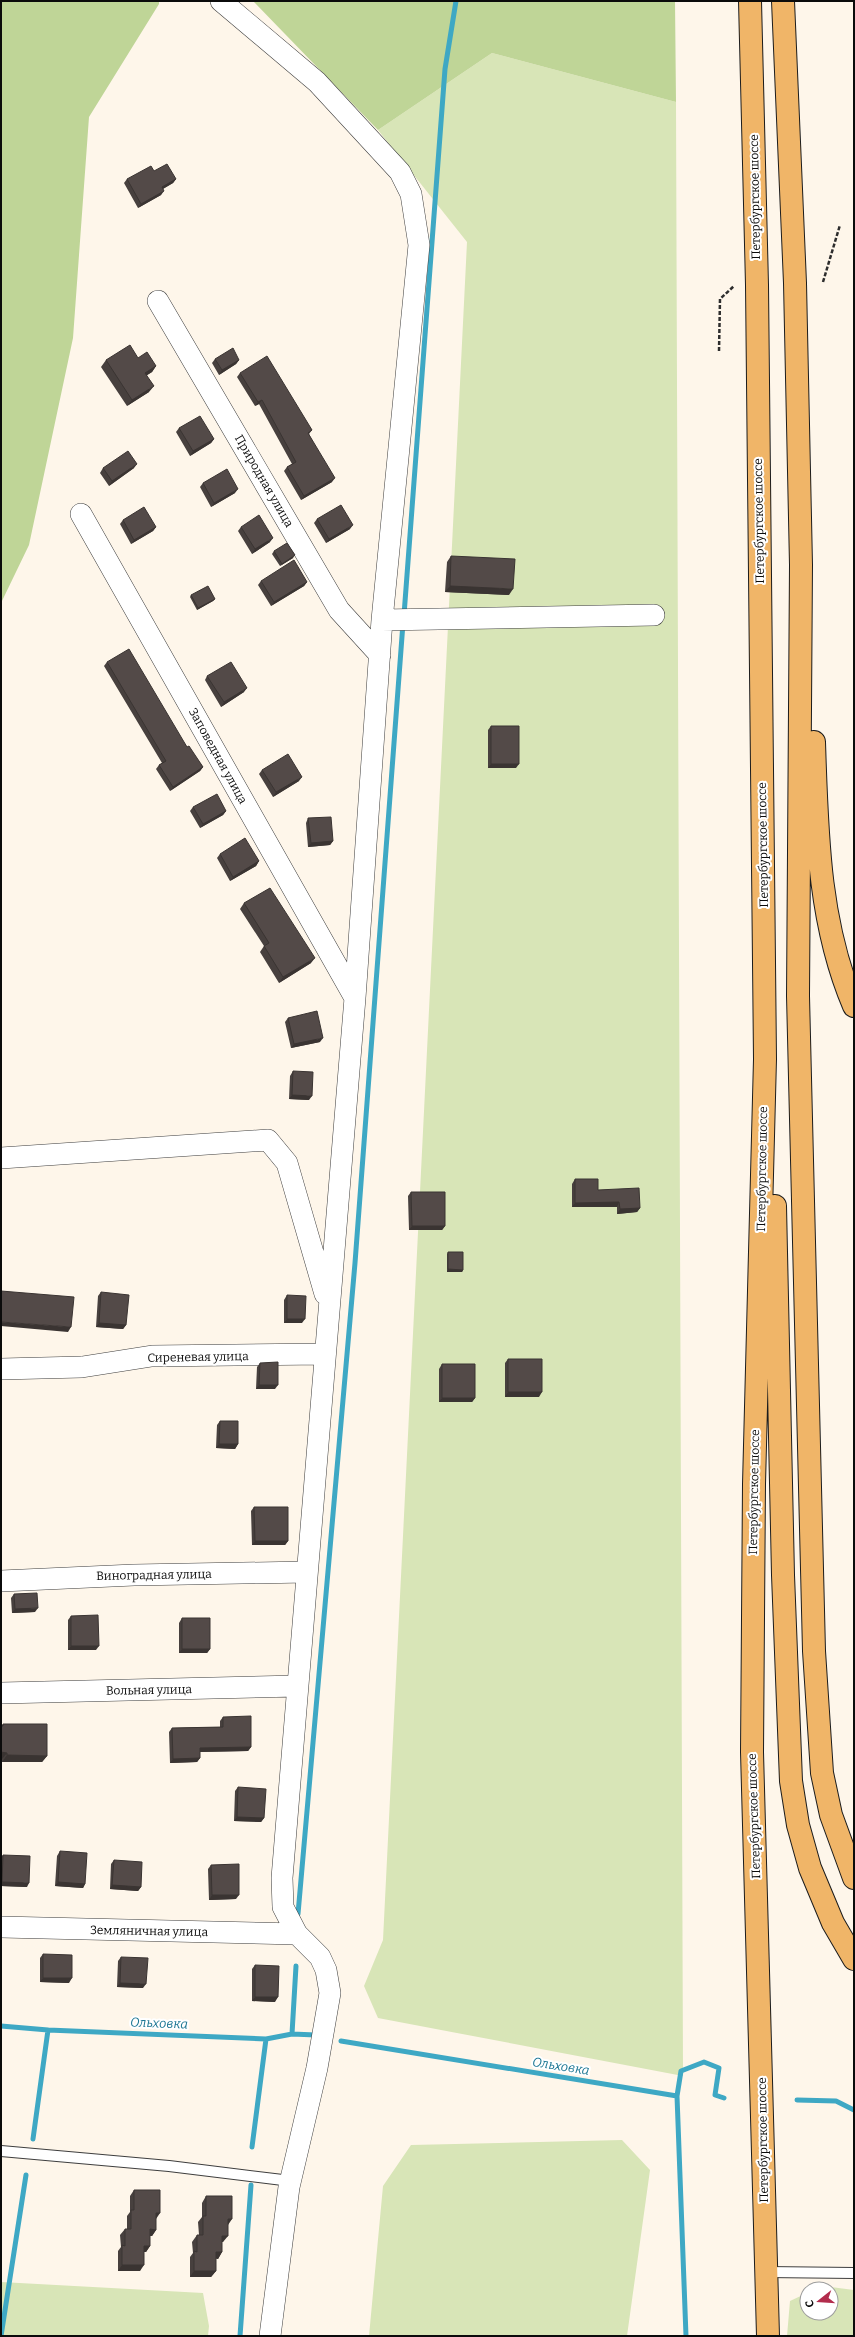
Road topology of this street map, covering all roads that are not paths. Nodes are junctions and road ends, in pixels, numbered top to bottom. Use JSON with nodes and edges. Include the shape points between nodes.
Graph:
{"nodes":[{"id":1,"x":221,"y":1,"type":"edge"},
{"id":2,"x":750,"y":1,"type":"edge"},
{"id":3,"x":783,"y":1,"type":"edge"},
{"id":4,"x":158,"y":301,"type":"dead end"},
{"id":5,"x":81,"y":514,"type":"dead end"},
{"id":6,"x":801,"y":565,"type":"junction"},
{"id":7,"x":654,"y":615,"type":"dead end"},
{"id":8,"x":396,"y":619,"type":"junction"},
{"id":9,"x":380,"y":655,"type":"junction"},
{"id":10,"x":355,"y":998,"type":"junction"},
{"id":11,"x":854,"y":1006,"type":"edge"},
{"id":12,"x":765,"y":1059,"type":"junction"},
{"id":13,"x":1,"y":1158,"type":"edge"},
{"id":14,"x":329,"y":1306,"type":"junction"},
{"id":15,"x":324,"y":1354,"type":"junction"},
{"id":16,"x":1,"y":1369,"type":"edge"},
{"id":17,"x":306,"y":1572,"type":"junction"},
{"id":18,"x":1,"y":1581,"type":"edge"},
{"id":19,"x":297,"y":1686,"type":"junction"},
{"id":20,"x":1,"y":1694,"type":"edge"},
{"id":21,"x":854,"y":1878,"type":"edge"},
{"id":22,"x":1,"y":1927,"type":"edge"},
{"id":23,"x":297,"y":1934,"type":"junction"},
{"id":24,"x":854,"y":1959,"type":"edge"},
{"id":25,"x":1,"y":2151,"type":"edge"},
{"id":26,"x":291,"y":2181,"type":"junction"},
{"id":27,"x":766,"y":2272,"type":"junction"},
{"id":28,"x":854,"y":2273,"type":"edge"},
{"id":29,"x":270,"y":2336,"type":"edge"},
{"id":30,"x":768,"y":2336,"type":"edge"}],
"edges":[{"from":1,"to":8,"type":"street","via":[[317,82],[386,155],[400,172],[411,194],[419,245]]},
{"from":2,"to":12,"type":"main road","name":"Петербургское шоссе","via":[[757,285]]},
{"from":3,"to":6,"type":"main road","via":[[795,283]]},
{"from":4,"to":9,"type":"street","name":"Природная улица","via":[[339,610]]},
{"from":5,"to":10,"type":"street","name":"Заповедная улица"},
{"from":6,"to":11,"type":"main road","via":[[813,723],[818,848],[825,902],[837,959]]},
{"from":6,"to":21,"type":"main road","via":[[798,996],[814,1651],[819,1744],[824,1780],[839,1843]]},
{"from":7,"to":8,"type":"street"},
{"from":8,"to":9,"type":"street"},
{"from":9,"to":10,"type":"street"},
{"from":10,"to":14,"type":"street"},
{"from":12,"to":24,"type":"main road","via":[[774,1152],[783,1575],[791,1781],[798,1825],[810,1868],[833,1923]]},
{"from":12,"to":27,"type":"main road","name":"Петербургское шоссе","via":[[754,1484],[752,1752]]},
{"from":13,"to":14,"type":"street","via":[[268,1140],[287,1163]]},
{"from":14,"to":15,"type":"street"},
{"from":15,"to":16,"type":"street","name":"Сиреневая улица","via":[[152,1356],[82,1367]]},
{"from":15,"to":17,"type":"street"},
{"from":17,"to":18,"type":"street","name":"Виноградная улица","via":[[134,1575]]},
{"from":17,"to":19,"type":"street"},
{"from":19,"to":20,"type":"street","name":"Вольная улица"},
{"from":19,"to":23,"type":"street","via":[[282,1878],[283,1907]]},
{"from":22,"to":23,"type":"street","name":"Земляничная улица"},
{"from":23,"to":26,"type":"street","via":[[320,1957],[326,1970],[330,1993],[317,2068]]},
{"from":25,"to":26,"type":"lane","via":[[169,2166]]},
{"from":26,"to":29,"type":"street"},
{"from":27,"to":28,"type":"lane"},
{"from":27,"to":30,"type":"main road","name":"Петербургское шоссе"}]}
